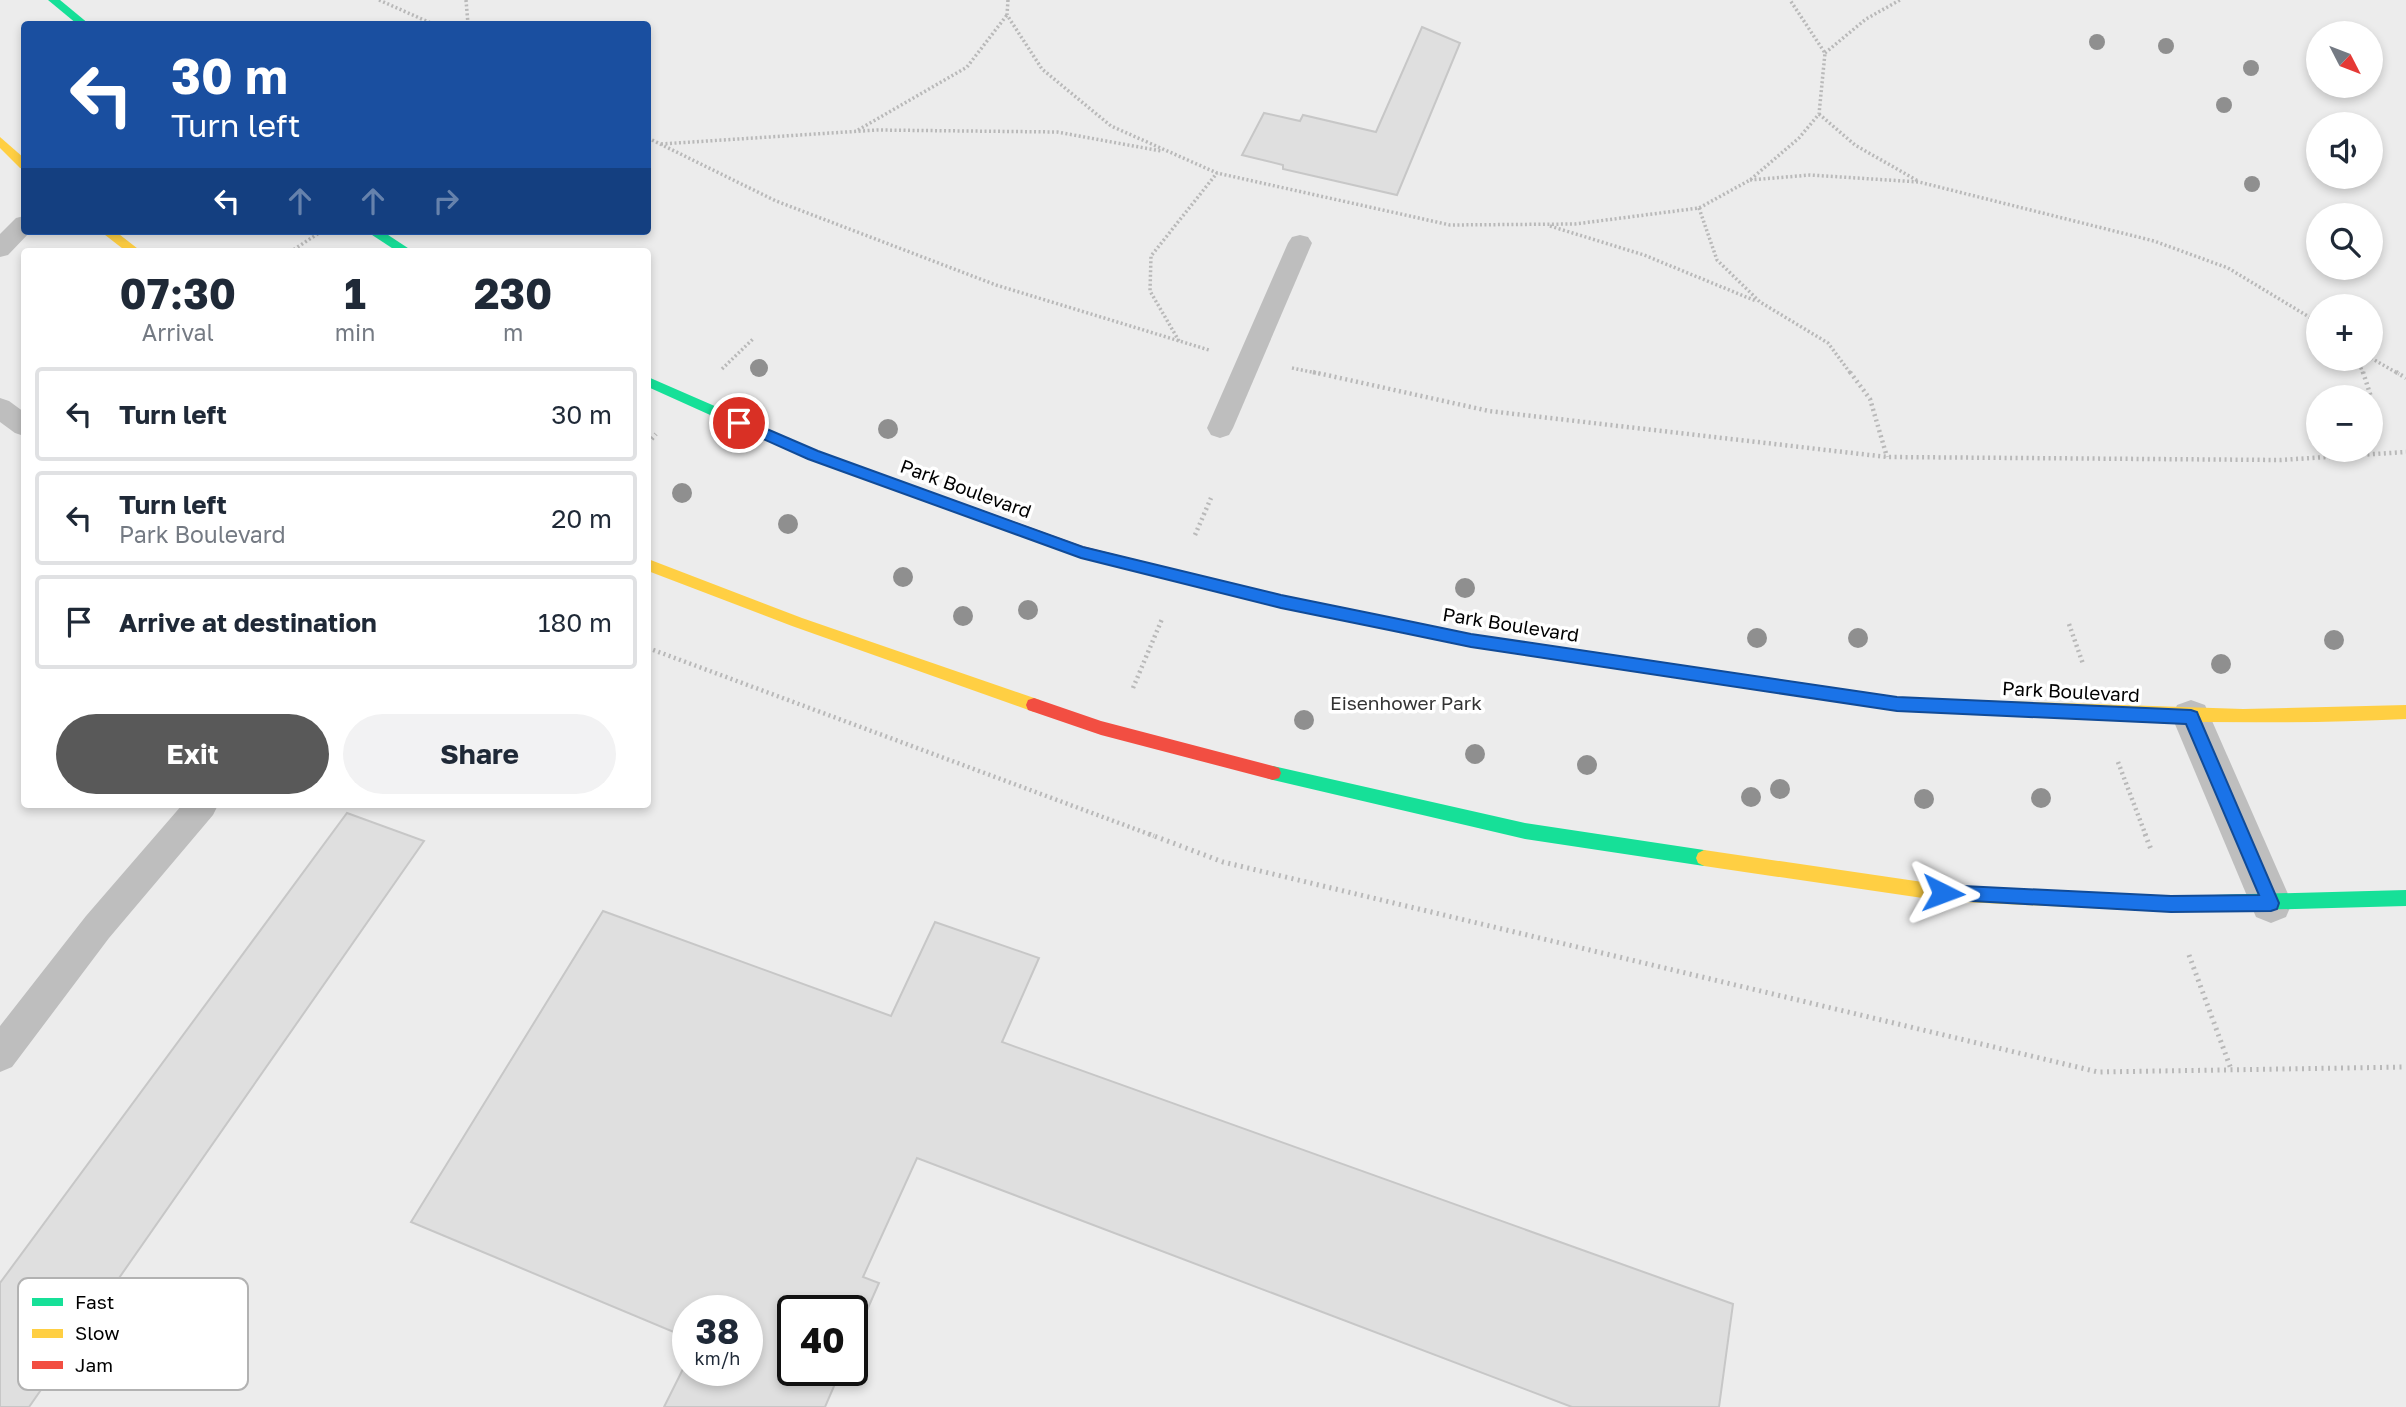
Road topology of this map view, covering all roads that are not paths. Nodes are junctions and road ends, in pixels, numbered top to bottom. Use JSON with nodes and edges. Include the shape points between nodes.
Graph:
{"nodes":[{"id":1,"x":53,"y":0,"type":"edge"},
{"id":2,"x":79,"y":21,"type":"edge"},
{"id":3,"x":0,"y":141,"type":"edge"},
{"id":4,"x":21,"y":162,"type":"edge"},
{"id":5,"x":21,"y":227,"type":"edge"},
{"id":6,"x":112,"y":235,"type":"edge"},
{"id":7,"x":379,"y":235,"type":"edge"},
{"id":8,"x":1300,"y":243,"type":"dead end"},
{"id":9,"x":130,"y":248,"type":"edge"},
{"id":10,"x":401,"y":248,"type":"edge"},
{"id":11,"x":0,"y":249,"type":"edge"},
{"id":12,"x":651,"y":383,"type":"edge"},
{"id":13,"x":0,"y":408,"type":"edge"},
{"id":14,"x":21,"y":424,"type":"edge"},
{"id":15,"x":1220,"y":428,"type":"dead end"},
{"id":16,"x":651,"y":566,"type":"edge"},
{"id":17,"x":2406,"y":712,"type":"edge"},
{"id":18,"x":2191,"y":717,"type":"junction"},
{"id":19,"x":199,"y":808,"type":"edge"},
{"id":20,"x":2406,"y":898,"type":"edge"},
{"id":21,"x":2271,"y":903,"type":"junction"},
{"id":22,"x":0,"y":1055,"type":"edge"}],
"edges":[{"from":1,"to":2,"type":"street"},
{"from":3,"to":4,"type":"street"},
{"from":5,"to":11,"type":"lane"},
{"from":6,"to":9,"type":"street"},
{"from":7,"to":10,"type":"street"},
{"from":8,"to":15,"type":"lane"},
{"from":12,"to":18,"type":"street","name":"Park Boulevard","via":[[813,455],[1081,552],[1281,602],[1471,640],[1897,704]]},
{"from":13,"to":14,"type":"lane"},
{"from":16,"to":21,"type":"street","via":[[1101,728],[1318,785],[1525,831],[1943,893],[2171,904]]},
{"from":17,"to":18,"type":"street","name":"Park Boulevard"},
{"from":18,"to":21,"type":"street"},
{"from":19,"to":22,"type":"lane","via":[[132,882]]},
{"from":20,"to":21,"type":"street"}]}
